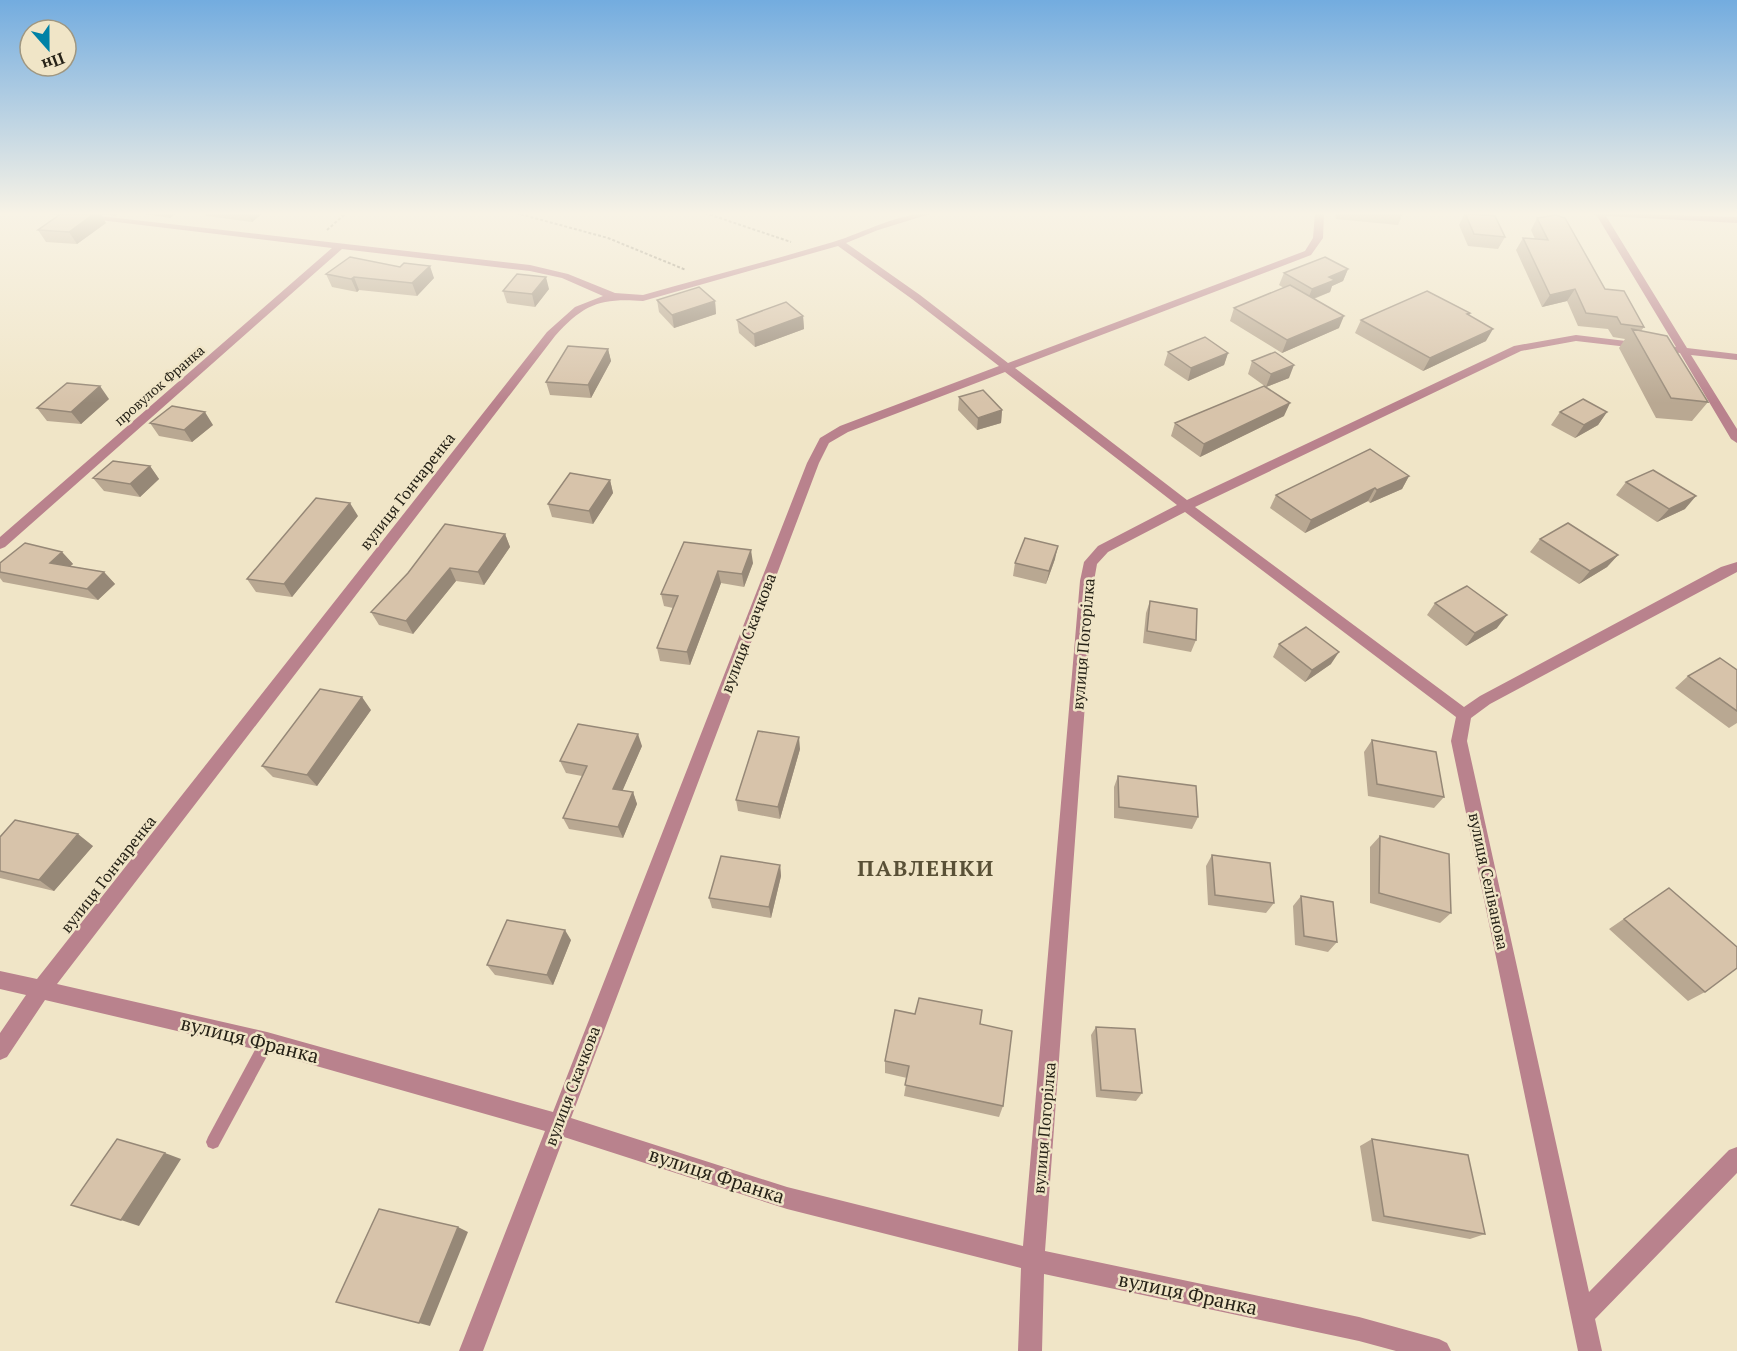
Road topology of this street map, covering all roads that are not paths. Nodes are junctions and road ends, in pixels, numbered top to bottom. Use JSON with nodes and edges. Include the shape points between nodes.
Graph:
{"nodes":[{"id":1,"x":306,"y":276,"type":"edge"},
{"id":2,"x":562,"y":276,"type":"edge"},
{"id":3,"x":713,"y":276,"type":"edge"},
{"id":4,"x":886,"y":276,"type":"edge"},
{"id":5,"x":1248,"y":276,"type":"edge"},
{"id":6,"x":1636,"y":276,"type":"edge"},
{"id":7,"x":613,"y":296,"type":"junction"},
{"id":8,"x":1683,"y":353,"type":"junction"},
{"id":9,"x":1737,"y":357,"type":"edge"},
{"id":10,"x":1006,"y":369,"type":"junction"},
{"id":11,"x":1737,"y":440,"type":"edge"},
{"id":12,"x":1186,"y":506,"type":"junction"},
{"id":13,"x":0,"y":544,"type":"edge"},
{"id":14,"x":1737,"y":567,"type":"edge"},
{"id":15,"x":1464,"y":715,"type":"junction"},
{"id":16,"x":0,"y":980,"type":"edge"},
{"id":17,"x":42,"y":988,"type":"junction"},
{"id":18,"x":267,"y":1042,"type":"junction"},
{"id":19,"x":0,"y":1050,"type":"edge"},
{"id":20,"x":557,"y":1124,"type":"junction"},
{"id":21,"x":213,"y":1142,"type":"dead end"},
{"id":22,"x":1737,"y":1158,"type":"edge"},
{"id":23,"x":1033,"y":1260,"type":"junction"},
{"id":24,"x":1582,"y":1315,"type":"junction"},
{"id":25,"x":471,"y":1351,"type":"edge"},
{"id":26,"x":1030,"y":1351,"type":"edge"},
{"id":27,"x":1438,"y":1351,"type":"edge"},
{"id":28,"x":1590,"y":1351,"type":"edge"}],
"edges":[{"from":1,"to":13,"type":"street","name":"провулок Франка"},
{"from":2,"to":7,"type":"street"},
{"from":3,"to":7,"type":"street","name":"вулиця Гончаренка","via":[[643,298]]},
{"from":4,"to":10,"type":"street"},
{"from":5,"to":10,"type":"street","name":"вулиця Скачкова"},
{"from":6,"to":8,"type":"street"},
{"from":7,"to":17,"type":"street","name":"вулиця Гончаренка","via":[[589,302],[568,314],[551,334]]},
{"from":8,"to":9,"type":"street","name":"вулиця Погорілка"},
{"from":8,"to":11,"type":"street"},
{"from":8,"to":12,"type":"street","name":"вулиця Погорілка","via":[[1576,338],[1518,348]]},
{"from":10,"to":12,"type":"street"},
{"from":10,"to":20,"type":"street","name":"вулиця Скачкова","via":[[844,429],[824,441]]},
{"from":12,"to":15,"type":"street"},
{"from":12,"to":23,"type":"street","name":"вулиця Погорілка","via":[[1103,549],[1091,562],[1087,581]]},
{"from":14,"to":15,"type":"street","via":[[1495,694]]},
{"from":15,"to":24,"type":"street","name":"вулиця Селіванова","via":[[1459,741]]},
{"from":16,"to":17,"type":"street","name":"вулиця Франка"},
{"from":17,"to":18,"type":"street","name":"вулиця Франка"},
{"from":17,"to":19,"type":"street","name":"вулиця Гончаренка"},
{"from":18,"to":20,"type":"street","name":"вулиця Франка"},
{"from":18,"to":21,"type":"lane"},
{"from":20,"to":23,"type":"street","name":"вулиця Франка","via":[[787,1198]]},
{"from":20,"to":25,"type":"street","name":"вулиця Скачкова"},
{"from":22,"to":24,"type":"street"},
{"from":23,"to":26,"type":"street","name":"вулиця Погорілка"},
{"from":23,"to":27,"type":"street","name":"вулиця Франка","via":[[1359,1329]]},
{"from":24,"to":28,"type":"street","name":"вулиця Селіванова"}]}
